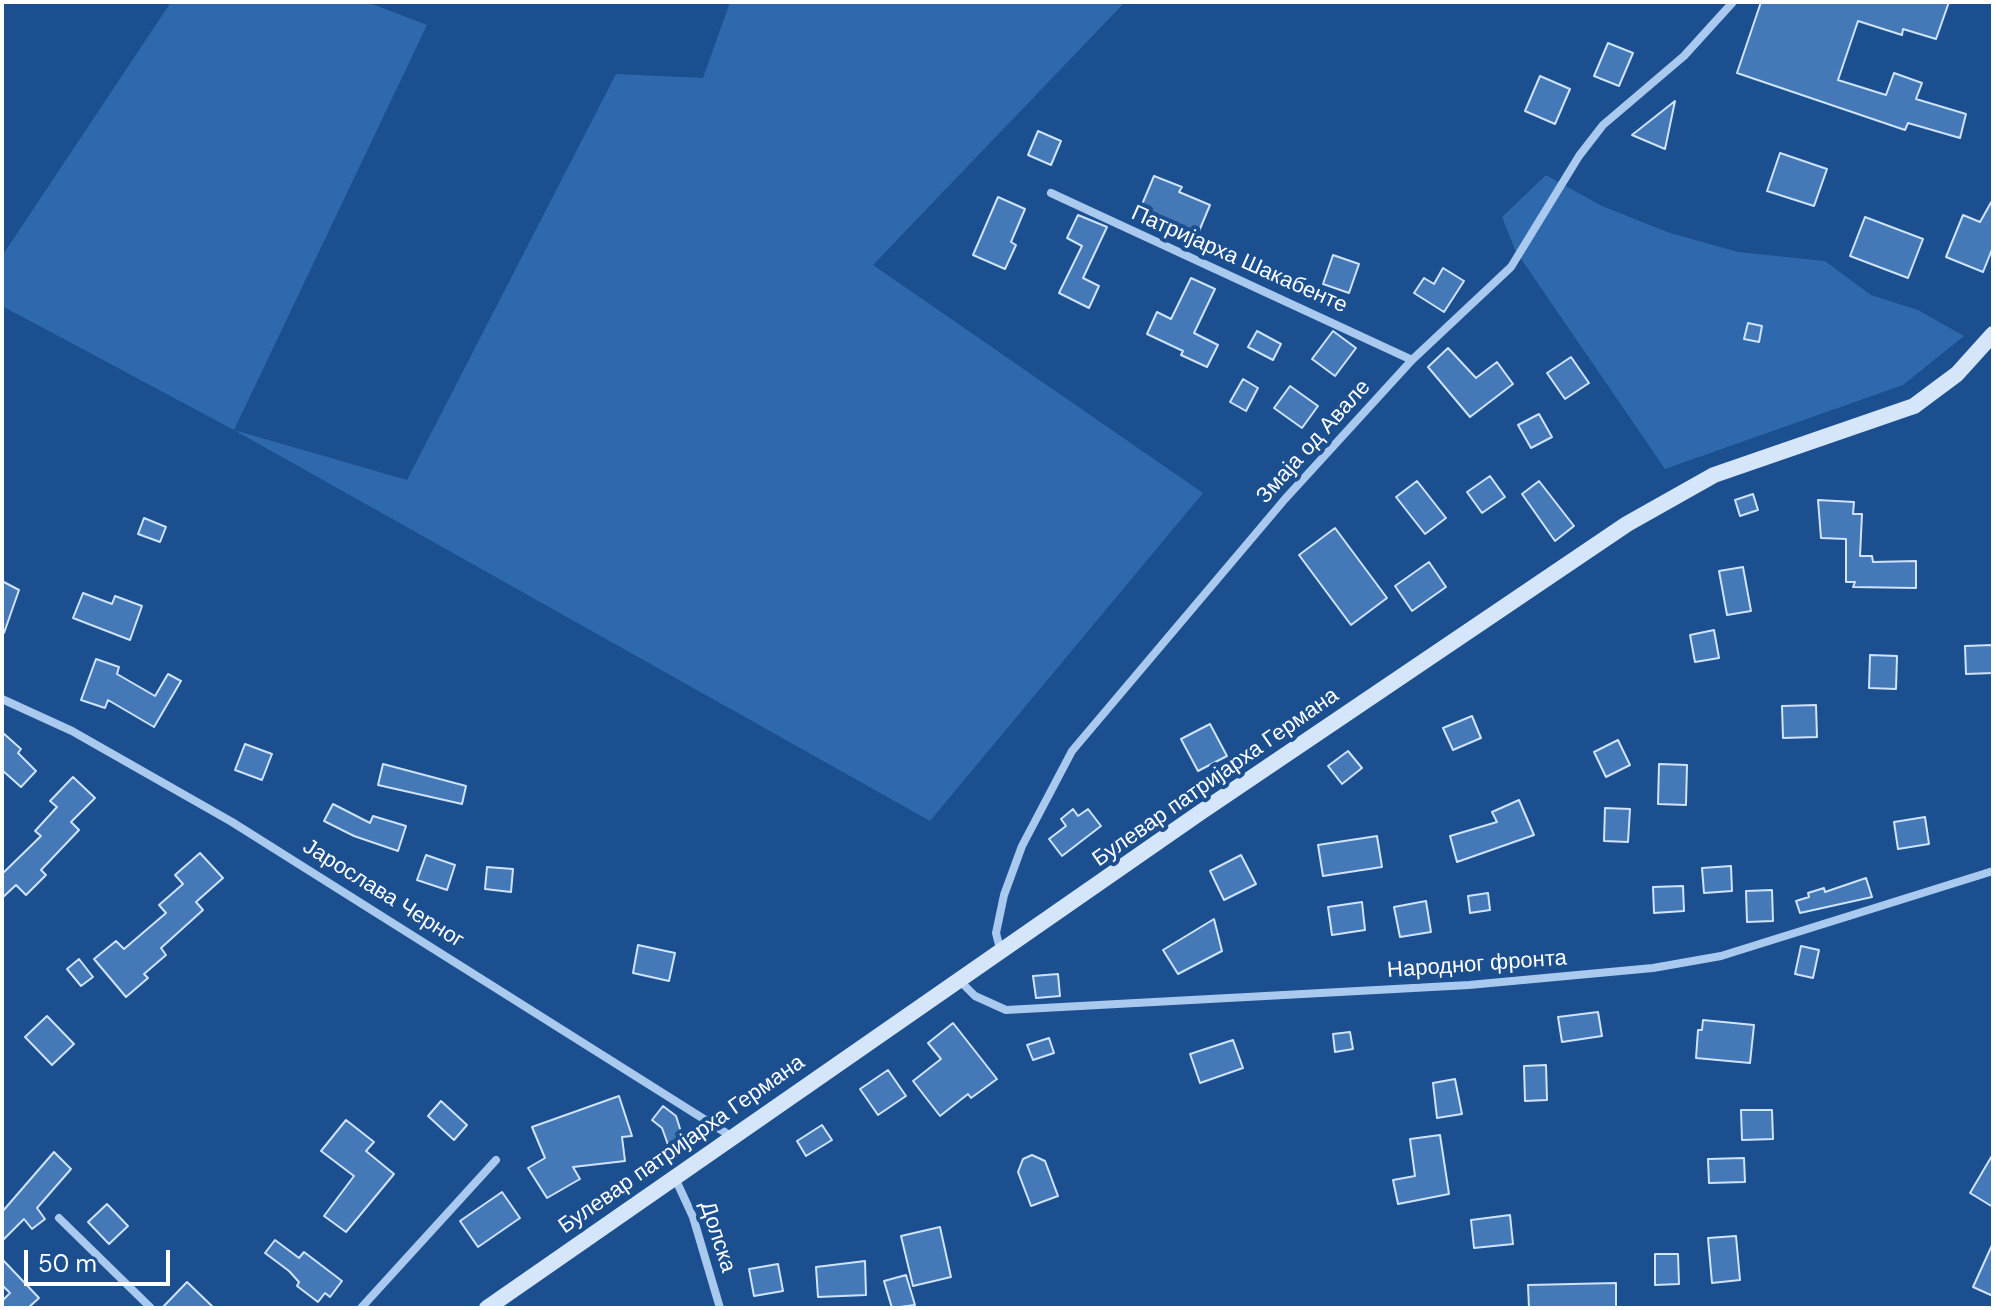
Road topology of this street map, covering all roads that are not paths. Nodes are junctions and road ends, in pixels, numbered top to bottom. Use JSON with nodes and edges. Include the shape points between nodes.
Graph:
{"nodes":[{"id":1,"x":1733,"y":2,"type":"edge"},
{"id":2,"x":1051,"y":193,"type":"dead end"},
{"id":3,"x":1993,"y":334,"type":"edge"},
{"id":4,"x":1412,"y":360,"type":"junction"},
{"id":5,"x":2,"y":699,"type":"edge"},
{"id":6,"x":1993,"y":871,"type":"edge"},
{"id":7,"x":1001,"y":953,"type":"junction"},
{"id":8,"x":960,"y":981,"type":"junction"},
{"id":9,"x":734,"y":1138,"type":"junction"},
{"id":10,"x":496,"y":1160,"type":"dead end"},
{"id":11,"x":675,"y":1178,"type":"junction"},
{"id":12,"x":59,"y":1218,"type":"dead end"},
{"id":13,"x":151,"y":1308,"type":"edge"},
{"id":14,"x":361,"y":1308,"type":"edge"},
{"id":15,"x":487,"y":1308,"type":"edge"},
{"id":16,"x":720,"y":1308,"type":"edge"}],
"edges":[{"from":1,"to":4,"type":"street","name":"Змаја од Авале","via":[[1684,56],[1603,125],[1511,267]]},
{"from":2,"to":4,"type":"street","name":"Патријарха Шакабенте"},
{"from":3,"to":7,"type":"main road","name":"Булевар патријарха Германа","via":[[1949,381],[1914,406],[1714,475],[1649,511]]},
{"from":4,"to":7,"type":"street","name":"Змаја од Авале","via":[[1285,499],[1072,751],[1022,846],[1004,895],[996,933]]},
{"from":5,"to":9,"type":"street","name":"Јарослава Черног","via":[[72,731],[232,822]]},
{"from":6,"to":8,"type":"street","name":"Народног фронта","via":[[1721,956],[1566,978],[1006,1010],[975,996]]},
{"from":7,"to":8,"type":"main road","name":"Булевар патријарха Германа"},
{"from":8,"to":9,"type":"main road","name":"Булевар патријарха Германа"},
{"from":9,"to":11,"type":"main road","name":"Булевар патријарха Германа"},
{"from":10,"to":14,"type":"street"},
{"from":11,"to":15,"type":"main road","name":"Булевар патријарха Германа"},
{"from":11,"to":16,"type":"street","name":"Долска","via":[[693,1217]]},
{"from":12,"to":13,"type":"street"}]}
